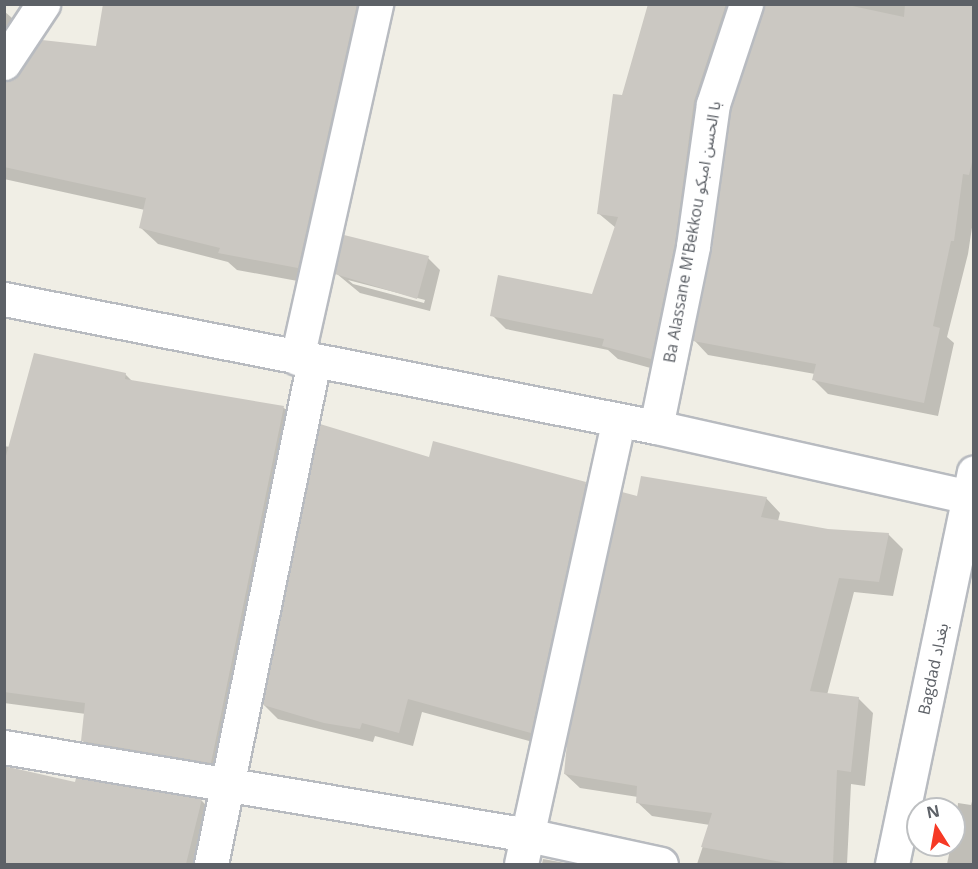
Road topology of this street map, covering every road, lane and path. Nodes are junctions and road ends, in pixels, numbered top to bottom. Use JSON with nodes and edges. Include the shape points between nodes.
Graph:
{"nodes":[{"id":1,"x":43,"y":4,"type":"edge"},
{"id":2,"x":376,"y":4,"type":"edge"},
{"id":3,"x":746,"y":4,"type":"edge"},
{"id":4,"x":4,"y":63,"type":"edge"},
{"id":5,"x":4,"y":299,"type":"edge"},
{"id":6,"x":306,"y":359,"type":"junction"},
{"id":7,"x":618,"y":422,"type":"junction"},
{"id":8,"x":657,"y":427,"type":"junction"},
{"id":9,"x":972,"y":489,"type":"edge"},
{"id":10,"x":4,"y":747,"type":"edge"},
{"id":11,"x":230,"y":787,"type":"junction"},
{"id":12,"x":525,"y":850,"type":"edge"},
{"id":13,"x":211,"y":864,"type":"edge"},
{"id":14,"x":661,"y":864,"type":"edge"},
{"id":15,"x":892,"y":864,"type":"edge"}],
"edges":[{"from":1,"to":4,"type":"street"},
{"from":2,"to":6,"type":"street"},
{"from":3,"to":8,"type":"street","name":"Ba Alassane M'Bekkou با الحسن امبكو","via":[[714,104],[693,246]]},
{"from":5,"to":6,"type":"street"},
{"from":6,"to":7,"type":"street"},
{"from":6,"to":11,"type":"street"},
{"from":7,"to":8,"type":"street"},
{"from":7,"to":12,"type":"street"},
{"from":8,"to":9,"type":"street"},
{"from":9,"to":15,"type":"street","name":"Bagdad بغداد"},
{"from":10,"to":11,"type":"street"},
{"from":11,"to":12,"type":"street"},
{"from":11,"to":13,"type":"street"},
{"from":12,"to":14,"type":"street"}]}
